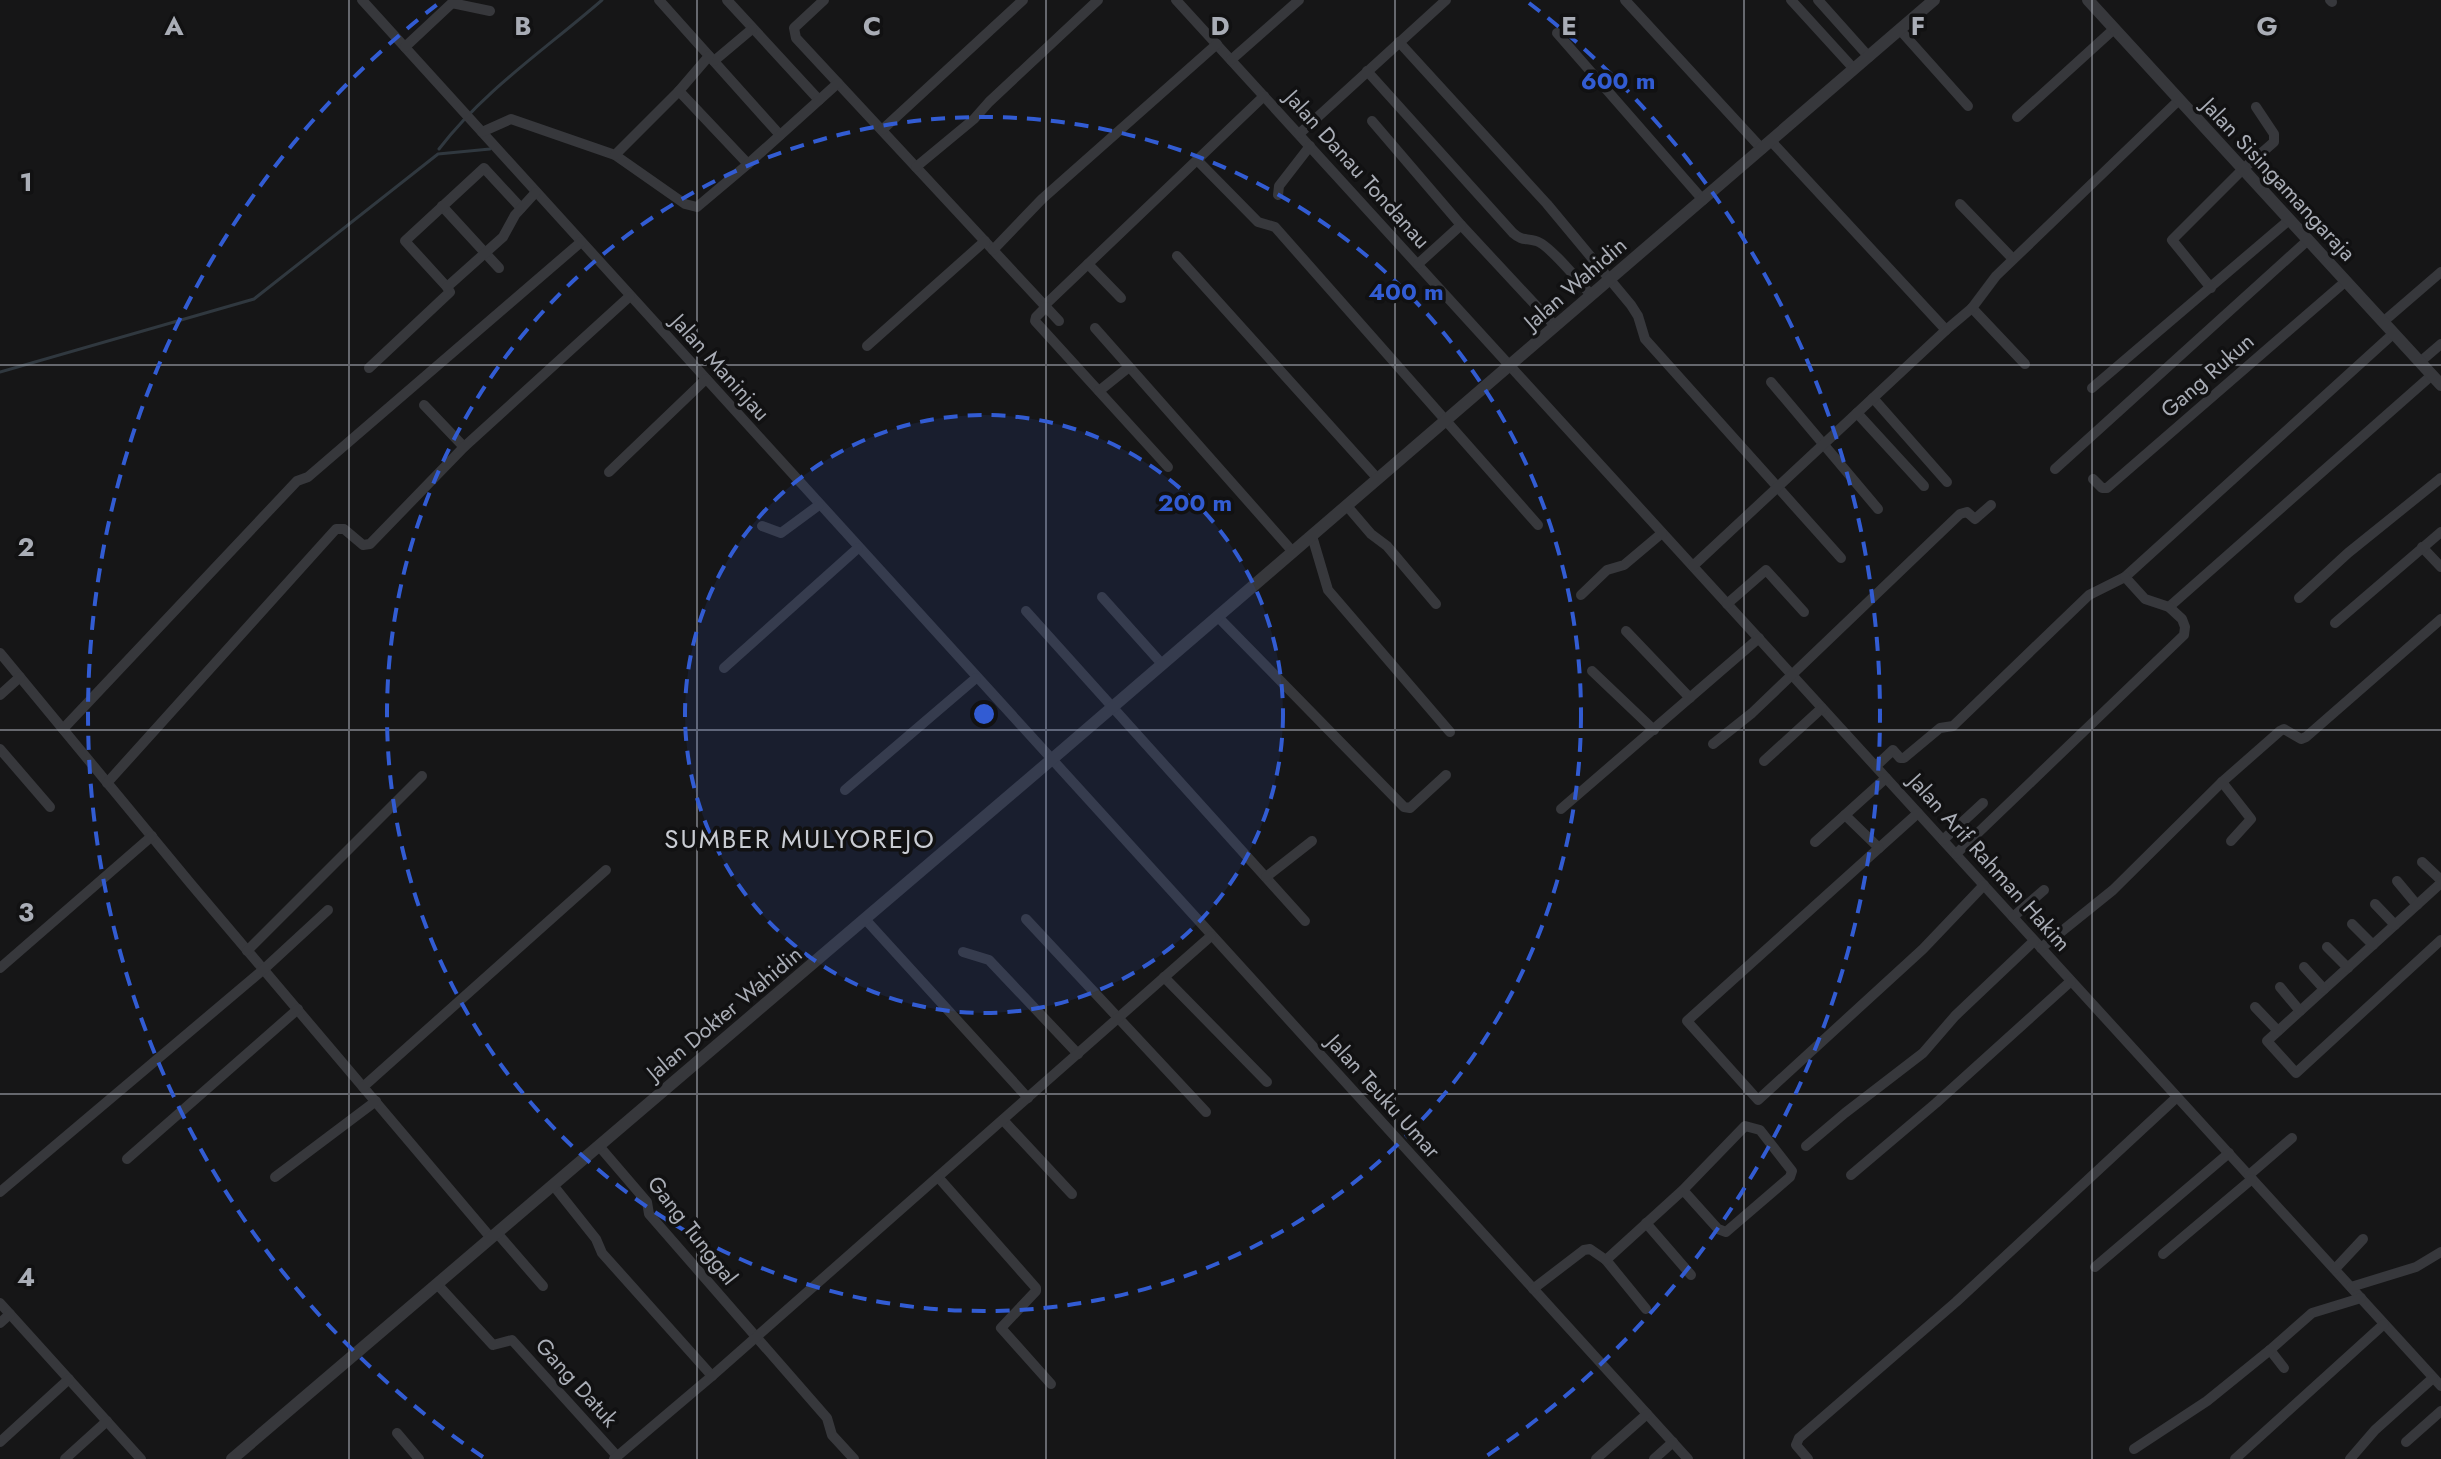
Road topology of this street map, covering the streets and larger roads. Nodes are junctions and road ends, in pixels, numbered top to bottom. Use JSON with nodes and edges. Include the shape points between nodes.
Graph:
{"nodes":[{"id":1,"x":362,"y":0,"type":"edge"},
{"id":2,"x":659,"y":0,"type":"edge"},
{"id":3,"x":727,"y":0,"type":"edge"},
{"id":4,"x":824,"y":0,"type":"edge"},
{"id":5,"x":1023,"y":0,"type":"edge"},
{"id":6,"x":1098,"y":0,"type":"edge"},
{"id":7,"x":1176,"y":0,"type":"edge"},
{"id":8,"x":1299,"y":0,"type":"edge"},
{"id":9,"x":1446,"y":0,"type":"edge"},
{"id":10,"x":1625,"y":0,"type":"edge"},
{"id":11,"x":1791,"y":0,"type":"edge"},
{"id":12,"x":1818,"y":0,"type":"edge"},
{"id":13,"x":1934,"y":0,"type":"edge"},
{"id":14,"x":2088,"y":0,"type":"edge"},
{"id":15,"x":490,"y":11,"type":"dead end"},
{"id":16,"x":752,"y":29,"type":"junction"},
{"id":17,"x":2114,"y":29,"type":"junction"},
{"id":18,"x":1900,"y":30,"type":"junction"},
{"id":19,"x":1557,"y":33,"type":"dead end"},
{"id":20,"x":1399,"y":42,"type":"junction"},
{"id":21,"x":1217,"y":44,"type":"junction"},
{"id":22,"x":405,"y":47,"type":"junction"},
{"id":23,"x":1869,"y":57,"type":"junction"},
{"id":24,"x":712,"y":58,"type":"junction"},
{"id":25,"x":1231,"y":60,"type":"junction"},
{"id":26,"x":1854,"y":69,"type":"junction"},
{"id":27,"x":1367,"y":71,"type":"junction"},
{"id":28,"x":838,"y":83,"type":"junction"},
{"id":29,"x":679,"y":91,"type":"junction"},
{"id":30,"x":1264,"y":96,"type":"junction"},
{"id":31,"x":819,"y":100,"type":"junction"},
{"id":32,"x":2179,"y":100,"type":"junction"},
{"id":33,"x":1968,"y":106,"type":"dead end"},
{"id":34,"x":2256,"y":107,"type":"dead end"},
{"id":35,"x":2017,"y":117,"type":"dead end"},
{"id":36,"x":1372,"y":121,"type":"dead end"},
{"id":37,"x":882,"y":130,"type":"junction"},
{"id":38,"x":1299,"y":134,"type":"junction"},
{"id":39,"x":780,"y":135,"type":"junction"},
{"id":40,"x":485,"y":136,"type":"junction"},
{"id":41,"x":1766,"y":145,"type":"junction"},
{"id":42,"x":1310,"y":146,"type":"junction"},
{"id":43,"x":615,"y":155,"type":"junction"},
{"id":44,"x":504,"y":156,"type":"junction"},
{"id":45,"x":1197,"y":160,"type":"junction"},
{"id":46,"x":748,"y":164,"type":"junction"},
{"id":47,"x":916,"y":167,"type":"junction"},
{"id":48,"x":2243,"y":169,"type":"junction"},
{"id":49,"x":487,"y":171,"type":"junction"},
{"id":50,"x":536,"y":192,"type":"junction"},
{"id":51,"x":1278,"y":195,"type":"dead end"},
{"id":52,"x":1703,"y":200,"type":"junction"},
{"id":53,"x":1960,"y":204,"type":"dead end"},
{"id":54,"x":442,"y":206,"type":"junction"},
{"id":55,"x":521,"y":208,"type":"junction"},
{"id":56,"x":2289,"y":220,"type":"junction"},
{"id":57,"x":1461,"y":225,"type":"junction"},
{"id":58,"x":2308,"y":240,"type":"junction"},
{"id":59,"x":581,"y":242,"type":"junction"},
{"id":60,"x":989,"y":245,"type":"junction"},
{"id":61,"x":485,"y":253,"type":"junction"},
{"id":62,"x":1177,"y":256,"type":"dead end"},
{"id":63,"x":2013,"y":259,"type":"junction"},
{"id":64,"x":1088,"y":264,"type":"junction"},
{"id":65,"x":1418,"y":264,"type":"junction"},
{"id":66,"x":499,"y":268,"type":"dead end"},
{"id":67,"x":2441,"y":272,"type":"edge"},
{"id":68,"x":1609,"y":280,"type":"junction"},
{"id":69,"x":2346,"y":281,"type":"junction"},
{"id":70,"x":447,"y":287,"type":"junction"},
{"id":71,"x":2211,"y":288,"type":"junction"},
{"id":72,"x":1591,"y":295,"type":"junction"},
{"id":73,"x":630,"y":296,"type":"junction"},
{"id":74,"x":1121,"y":298,"type":"dead end"},
{"id":75,"x":1046,"y":306,"type":"junction"},
{"id":76,"x":1972,"y":308,"type":"junction"},
{"id":77,"x":1059,"y":321,"type":"dead end"},
{"id":78,"x":2383,"y":322,"type":"junction"},
{"id":79,"x":1555,"y":326,"type":"junction"},
{"id":80,"x":1095,"y":328,"type":"dead end"},
{"id":81,"x":1946,"y":330,"type":"junction"},
{"id":82,"x":2394,"y":333,"type":"junction"},
{"id":83,"x":2441,"y":344,"type":"edge"},
{"id":84,"x":867,"y":346,"type":"dead end"},
{"id":85,"x":2420,"y":362,"type":"junction"},
{"id":86,"x":2025,"y":364,"type":"dead end"},
{"id":87,"x":1510,"y":365,"type":"junction"},
{"id":88,"x":1129,"y":367,"type":"junction"},
{"id":89,"x":369,"y":368,"type":"dead end"},
{"id":90,"x":706,"y":379,"type":"junction"},
{"id":91,"x":2436,"y":380,"type":"edge"},
{"id":92,"x":1771,"y":382,"type":"dead end"},
{"id":93,"x":2092,"y":388,"type":"dead end"},
{"id":94,"x":1099,"y":391,"type":"junction"},
{"id":95,"x":1873,"y":398,"type":"junction"},
{"id":96,"x":424,"y":405,"type":"dead end"},
{"id":97,"x":1857,"y":413,"type":"junction"},
{"id":98,"x":1445,"y":421,"type":"junction"},
{"id":99,"x":1822,"y":444,"type":"junction"},
{"id":100,"x":464,"y":447,"type":"junction"},
{"id":101,"x":1168,"y":467,"type":"dead end"},
{"id":102,"x":2055,"y":469,"type":"dead end"},
{"id":103,"x":609,"y":472,"type":"dead end"},
{"id":104,"x":2441,"y":478,"type":"edge"},
{"id":105,"x":1378,"y":479,"type":"junction"},
{"id":106,"x":2093,"y":479,"type":"dead end"},
{"id":107,"x":1947,"y":482,"type":"dead end"},
{"id":108,"x":1924,"y":486,"type":"dead end"},
{"id":109,"x":1776,"y":488,"type":"junction"},
{"id":110,"x":819,"y":505,"type":"junction"},
{"id":111,"x":1991,"y":505,"type":"dead end"},
{"id":112,"x":1347,"y":506,"type":"junction"},
{"id":113,"x":1878,"y":509,"type":"dead end"},
{"id":114,"x":1538,"y":525,"type":"dead end"},
{"id":115,"x":762,"y":526,"type":"dead end"},
{"id":116,"x":2441,"y":532,"type":"edge"},
{"id":117,"x":1662,"y":533,"type":"junction"},
{"id":118,"x":1312,"y":536,"type":"junction"},
{"id":119,"x":2422,"y":547,"type":"junction"},
{"id":120,"x":858,"y":548,"type":"junction"},
{"id":121,"x":1293,"y":552,"type":"junction"},
{"id":122,"x":1841,"y":558,"type":"dead end"},
{"id":123,"x":1693,"y":566,"type":"junction"},
{"id":124,"x":2441,"y":567,"type":"edge"},
{"id":125,"x":2125,"y":577,"type":"junction"},
{"id":126,"x":1581,"y":595,"type":"dead end"},
{"id":127,"x":1242,"y":596,"type":"joint"},
{"id":128,"x":1102,"y":597,"type":"dead end"},
{"id":129,"x":2299,"y":598,"type":"dead end"},
{"id":130,"x":1436,"y":604,"type":"dead end"},
{"id":131,"x":1727,"y":604,"type":"junction"},
{"id":132,"x":2169,"y":607,"type":"junction"},
{"id":133,"x":1026,"y":611,"type":"dead end"},
{"id":134,"x":1804,"y":612,"type":"dead end"},
{"id":135,"x":1218,"y":617,"type":"junction"},
{"id":136,"x":2441,"y":619,"type":"edge"},
{"id":137,"x":2335,"y":623,"type":"dead end"},
{"id":138,"x":1626,"y":631,"type":"dead end"},
{"id":139,"x":1759,"y":638,"type":"junction"},
{"id":140,"x":0,"y":653,"type":"edge"},
{"id":141,"x":1162,"y":664,"type":"junction"},
{"id":142,"x":724,"y":668,"type":"dead end"},
{"id":143,"x":1592,"y":671,"type":"dead end"},
{"id":144,"x":1792,"y":674,"type":"junction"},
{"id":145,"x":20,"y":677,"type":"junction"},
{"id":146,"x":976,"y":678,"type":"junction"},
{"id":147,"x":0,"y":695,"type":"edge"},
{"id":148,"x":1690,"y":698,"type":"junction"},
{"id":149,"x":1114,"y":706,"type":"junction"},
{"id":150,"x":1822,"y":708,"type":"junction"},
{"id":151,"x":63,"y":729,"type":"junction"},
{"id":152,"x":1654,"y":730,"type":"junction"},
{"id":153,"x":1450,"y":732,"type":"dead end"},
{"id":154,"x":1713,"y":744,"type":"dead end"},
{"id":155,"x":0,"y":749,"type":"edge"},
{"id":156,"x":1051,"y":760,"type":"junction"},
{"id":157,"x":1764,"y":761,"type":"dead end"},
{"id":158,"x":1876,"y":766,"type":"junction"},
{"id":159,"x":1446,"y":775,"type":"dead end"},
{"id":160,"x":422,"y":776,"type":"dead end"},
{"id":161,"x":1886,"y":778,"type":"junction"},
{"id":162,"x":2222,"y":782,"type":"junction"},
{"id":163,"x":107,"y":783,"type":"junction"},
{"id":164,"x":845,"y":790,"type":"dead end"},
{"id":165,"x":1983,"y":803,"type":"dead end"},
{"id":166,"x":50,"y":807,"type":"dead end"},
{"id":167,"x":1561,"y":809,"type":"dead end"},
{"id":168,"x":1918,"y":813,"type":"junction"},
{"id":169,"x":1845,"y":815,"type":"junction"},
{"id":170,"x":152,"y":836,"type":"junction"},
{"id":171,"x":1943,"y":840,"type":"junction"},
{"id":172,"x":1312,"y":841,"type":"dead end"},
{"id":173,"x":2231,"y":841,"type":"dead end"},
{"id":174,"x":1815,"y":842,"type":"dead end"},
{"id":175,"x":1879,"y":848,"type":"junction"},
{"id":176,"x":1956,"y":854,"type":"junction"},
{"id":177,"x":2422,"y":862,"type":"dead end"},
{"id":178,"x":606,"y":870,"type":"dead end"},
{"id":179,"x":1266,"y":877,"type":"junction"},
{"id":180,"x":2397,"y":881,"type":"dead end"},
{"id":181,"x":2441,"y":882,"type":"edge"},
{"id":182,"x":1984,"y":885,"type":"junction"},
{"id":183,"x":2044,"y":890,"type":"dead end"},
{"id":184,"x":2375,"y":904,"type":"dead end"},
{"id":185,"x":2417,"y":905,"type":"junction"},
{"id":186,"x":328,"y":910,"type":"dead end"},
{"id":187,"x":2013,"y":917,"type":"junction"},
{"id":188,"x":865,"y":919,"type":"junction"},
{"id":189,"x":1026,"y":919,"type":"dead end"},
{"id":190,"x":1305,"y":921,"type":"dead end"},
{"id":191,"x":2352,"y":924,"type":"dead end"},
{"id":192,"x":2395,"y":925,"type":"junction"},
{"id":193,"x":1211,"y":936,"type":"junction"},
{"id":194,"x":2441,"y":940,"type":"edge"},
{"id":195,"x":2038,"y":944,"type":"junction"},
{"id":196,"x":2373,"y":945,"type":"junction"},
{"id":197,"x":2327,"y":947,"type":"dead end"},
{"id":198,"x":247,"y":951,"type":"junction"},
{"id":199,"x":963,"y":952,"type":"dead end"},
{"id":200,"x":2304,"y":967,"type":"dead end"},
{"id":201,"x":0,"y":968,"type":"edge"},
{"id":202,"x":2348,"y":968,"type":"junction"},
{"id":203,"x":264,"y":969,"type":"junction"},
{"id":204,"x":1164,"y":977,"type":"junction"},
{"id":205,"x":2071,"y":981,"type":"junction"},
{"id":206,"x":2280,"y":987,"type":"dead end"},
{"id":207,"x":2324,"y":989,"type":"junction"},
{"id":208,"x":2255,"y":1007,"type":"dead end"},
{"id":209,"x":298,"y":1009,"type":"junction"},
{"id":210,"x":2300,"y":1011,"type":"junction"},
{"id":211,"x":1119,"y":1017,"type":"junction"},
{"id":212,"x":2278,"y":1031,"type":"junction"},
{"id":213,"x":1078,"y":1054,"type":"junction"},
{"id":214,"x":1267,"y":1082,"type":"dead end"},
{"id":215,"x":363,"y":1087,"type":"junction"},
{"id":216,"x":2177,"y":1097,"type":"junction"},
{"id":217,"x":1028,"y":1098,"type":"junction"},
{"id":218,"x":376,"y":1101,"type":"junction"},
{"id":219,"x":1206,"y":1112,"type":"dead end"},
{"id":220,"x":1003,"y":1120,"type":"junction"},
{"id":221,"x":2292,"y":1138,"type":"dead end"},
{"id":222,"x":599,"y":1146,"type":"junction"},
{"id":223,"x":1806,"y":1146,"type":"dead end"},
{"id":224,"x":2229,"y":1153,"type":"junction"},
{"id":225,"x":127,"y":1159,"type":"dead end"},
{"id":226,"x":1851,"y":1175,"type":"dead end"},
{"id":227,"x":275,"y":1177,"type":"dead end"},
{"id":228,"x":938,"y":1177,"type":"junction"},
{"id":229,"x":2250,"y":1177,"type":"junction"},
{"id":230,"x":553,"y":1185,"type":"junction"},
{"id":231,"x":1683,"y":1190,"type":"junction"},
{"id":232,"x":0,"y":1192,"type":"edge"},
{"id":233,"x":1072,"y":1194,"type":"dead end"},
{"id":234,"x":1646,"y":1223,"type":"junction"},
{"id":235,"x":494,"y":1235,"type":"junction"},
{"id":236,"x":2363,"y":1239,"type":"dead end"},
{"id":237,"x":2441,"y":1252,"type":"edge"},
{"id":238,"x":2163,"y":1254,"type":"dead end"},
{"id":239,"x":1606,"y":1260,"type":"junction"},
{"id":240,"x":2095,"y":1267,"type":"dead end"},
{"id":241,"x":2335,"y":1269,"type":"junction"},
{"id":242,"x":1691,"y":1275,"type":"dead end"},
{"id":243,"x":437,"y":1284,"type":"junction"},
{"id":244,"x":543,"y":1286,"type":"dead end"},
{"id":245,"x":1533,"y":1289,"type":"junction"},
{"id":246,"x":2356,"y":1292,"type":"junction"},
{"id":247,"x":0,"y":1304,"type":"edge"},
{"id":248,"x":1646,"y":1309,"type":"dead end"},
{"id":249,"x":10,"y":1314,"type":"junction"},
{"id":250,"x":0,"y":1323,"type":"edge"},
{"id":251,"x":2384,"y":1324,"type":"junction"},
{"id":252,"x":755,"y":1338,"type":"junction"},
{"id":253,"x":2270,"y":1350,"type":"junction"},
{"id":254,"x":2284,"y":1368,"type":"dead end"},
{"id":255,"x":712,"y":1376,"type":"junction"},
{"id":256,"x":69,"y":1379,"type":"junction"},
{"id":257,"x":2437,"y":1382,"type":"edge"},
{"id":258,"x":1051,"y":1384,"type":"dead end"},
{"id":259,"x":2441,"y":1411,"type":"edge"},
{"id":260,"x":1647,"y":1414,"type":"junction"},
{"id":261,"x":107,"y":1421,"type":"junction"},
{"id":262,"x":397,"y":1433,"type":"dead end"},
{"id":263,"x":0,"y":1442,"type":"edge"},
{"id":264,"x":1673,"y":1442,"type":"junction"},
{"id":265,"x":2406,"y":1442,"type":"dead end"},
{"id":266,"x":2134,"y":1449,"type":"dead end"},
{"id":267,"x":616,"y":1458,"type":"edge"},
{"id":268,"x":65,"y":1459,"type":"edge"},
{"id":269,"x":141,"y":1459,"type":"edge"},
{"id":270,"x":232,"y":1459,"type":"edge"},
{"id":271,"x":419,"y":1459,"type":"edge"},
{"id":272,"x":854,"y":1459,"type":"edge"},
{"id":273,"x":1596,"y":1459,"type":"edge"},
{"id":274,"x":1654,"y":1459,"type":"edge"},
{"id":275,"x":1688,"y":1459,"type":"edge"},
{"id":276,"x":1808,"y":1459,"type":"edge"},
{"id":277,"x":2235,"y":1459,"type":"edge"},
{"id":278,"x":2350,"y":1459,"type":"edge"}],
"edges":[{"from":1,"to":22,"type":"street","name":"Jalan Maninjau"},
{"from":2,"to":24,"type":"street"},
{"from":3,"to":16,"type":"street"},
{"from":4,"to":28,"type":"street","via":[[793,31]]},
{"from":5,"to":37,"type":"street"},
{"from":6,"to":47,"type":"street"},
{"from":7,"to":21,"type":"street","name":"Jalan Danau Tondanau"},
{"from":8,"to":25,"type":"street"},
{"from":9,"to":20,"type":"street"},
{"from":10,"to":41,"type":"street"},
{"from":11,"to":26,"type":"street"},
{"from":12,"to":23,"type":"street"},
{"from":13,"to":18,"type":"street","name":"Jalan Wahidin"},
{"from":14,"to":17,"type":"street","name":"Jalan Sisingamangaraja"},
{"from":15,"to":22,"type":"street","via":[[452,3]]},
{"from":16,"to":24,"type":"street"},
{"from":16,"to":31,"type":"street"},
{"from":17,"to":32,"type":"street","name":"Jalan Sisingamangaraja"},
{"from":17,"to":35,"type":"street"},
{"from":18,"to":23,"type":"street","name":"Jalan Wahidin"},
{"from":18,"to":33,"type":"street"},
{"from":19,"to":52,"type":"street"},
{"from":20,"to":27,"type":"street"},
{"from":20,"to":68,"type":"street"},
{"from":21,"to":25,"type":"street","name":"Jalan Danau Tondanau"},
{"from":21,"to":60,"type":"street"},
{"from":22,"to":40,"type":"street","name":"Jalan Maninjau"},
{"from":23,"to":26,"type":"street","name":"Jalan Wahidin"},
{"from":24,"to":29,"type":"street"},
{"from":24,"to":39,"type":"street"},
{"from":25,"to":30,"type":"street","name":"Jalan Danau Tondanau"},
{"from":26,"to":41,"type":"street","name":"Jalan Wahidin"},
{"from":27,"to":38,"type":"street"},
{"from":27,"to":72,"type":"street","via":[[1513,233],[1551,252]]},
{"from":28,"to":31,"type":"street"},
{"from":28,"to":37,"type":"street"},
{"from":29,"to":43,"type":"street"},
{"from":29,"to":46,"type":"street"},
{"from":30,"to":38,"type":"street","name":"Jalan Danau Tondanau"},
{"from":30,"to":45,"type":"street"},
{"from":31,"to":39,"type":"street"},
{"from":32,"to":48,"type":"street","name":"Jalan Sisingamangaraja"},
{"from":32,"to":63,"type":"street"},
{"from":34,"to":48,"type":"street","via":[[2276,138]]},
{"from":36,"to":57,"type":"street"},
{"from":37,"to":47,"type":"street"},
{"from":38,"to":42,"type":"street","name":"Jalan Danau Tondanau"},
{"from":39,"to":46,"type":"street"},
{"from":40,"to":43,"type":"street","via":[[511,119]]},
{"from":40,"to":44,"type":"street","name":"Jalan Maninjau"},
{"from":41,"to":52,"type":"street","name":"Jalan Wahidin"},
{"from":41,"to":81,"type":"street"},
{"from":42,"to":51,"type":"street","via":[[1279,186]]},
{"from":42,"to":65,"type":"street","name":"Jalan Danau Tondanau"},
{"from":43,"to":46,"type":"street","via":[[693,207]]},
{"from":44,"to":49,"type":"street"},
{"from":44,"to":50,"type":"street","name":"Jalan Maninjau"},
{"from":45,"to":64,"type":"street"},
{"from":45,"to":98,"type":"street","via":[[1258,222],[1275,227]]},
{"from":47,"to":60,"type":"street"},
{"from":48,"to":56,"type":"street","name":"Jalan Sisingamangaraja"},
{"from":48,"to":71,"type":"street","via":[[2172,240]]},
{"from":49,"to":54,"type":"street","via":[[484,168]]},
{"from":49,"to":55,"type":"street"},
{"from":50,"to":55,"type":"street"},
{"from":50,"to":59,"type":"street","name":"Jalan Maninjau"},
{"from":52,"to":68,"type":"street","name":"Jalan Wahidin"},
{"from":53,"to":63,"type":"street"},
{"from":54,"to":61,"type":"street"},
{"from":54,"to":70,"type":"street","via":[[405,241]]},
{"from":55,"to":61,"type":"street","via":[[503,237]]},
{"from":56,"to":58,"type":"street","name":"Jalan Sisingamangaraja"},
{"from":56,"to":71,"type":"street"},
{"from":57,"to":65,"type":"street"},
{"from":57,"to":79,"type":"street"},
{"from":58,"to":69,"type":"street","name":"Jalan Sisingamangaraja"},
{"from":58,"to":102,"type":"street"},
{"from":59,"to":73,"type":"street","name":"Jalan Maninjau"},
{"from":59,"to":151,"type":"street","via":[[308,477],[297,481]]},
{"from":60,"to":75,"type":"street"},
{"from":60,"to":84,"type":"street"},
{"from":61,"to":66,"type":"street"},
{"from":61,"to":70,"type":"street"},
{"from":62,"to":105,"type":"street"},
{"from":63,"to":76,"type":"street"},
{"from":64,"to":74,"type":"street"},
{"from":64,"to":75,"type":"street"},
{"from":65,"to":87,"type":"street","name":"Jalan Danau Tondanau"},
{"from":67,"to":78,"type":"street"},
{"from":68,"to":72,"type":"street","name":"Jalan Wahidin"},
{"from":68,"to":109,"type":"street","via":[[1638,316],[1645,339]]},
{"from":69,"to":78,"type":"street","name":"Jalan Sisingamangaraja"},
{"from":69,"to":106,"type":"street","name":"Gang Rukun","via":[[2107,488]]},
{"from":70,"to":89,"type":"street","via":[[450,292]]},
{"from":71,"to":93,"type":"street"},
{"from":72,"to":79,"type":"street","name":"Jalan Wahidin"},
{"from":73,"to":90,"type":"street","name":"Jalan Maninjau"},
{"from":73,"to":100,"type":"street"},
{"from":75,"to":77,"type":"street"},
{"from":75,"to":94,"type":"street","via":[[1035,321]]},
{"from":76,"to":81,"type":"street"},
{"from":76,"to":86,"type":"street"},
{"from":78,"to":82,"type":"street","name":"Jalan Sisingamangaraja"},
{"from":79,"to":87,"type":"street","name":"Jalan Wahidin"},
{"from":80,"to":88,"type":"street"},
{"from":81,"to":95,"type":"street"},
{"from":82,"to":85,"type":"street","name":"Jalan Sisingamangaraja"},
{"from":82,"to":125,"type":"street"},
{"from":83,"to":85,"type":"street"},
{"from":85,"to":91,"type":"street","name":"Jalan Sisingamangaraja"},
{"from":87,"to":98,"type":"street","name":"Jalan Wahidin"},
{"from":87,"to":117,"type":"street","name":"Jalan Arif Rahman Hakim"},
{"from":88,"to":94,"type":"street"},
{"from":88,"to":121,"type":"street"},
{"from":90,"to":103,"type":"street"},
{"from":90,"to":110,"type":"street","name":"Jalan Maninjau"},
{"from":91,"to":132,"type":"street"},
{"from":92,"to":99,"type":"street"},
{"from":94,"to":101,"type":"street"},
{"from":95,"to":97,"type":"street"},
{"from":95,"to":107,"type":"street"},
{"from":96,"to":100,"type":"street"},
{"from":97,"to":99,"type":"street"},
{"from":97,"to":108,"type":"street"},
{"from":98,"to":105,"type":"street","name":"Jalan Wahidin"},
{"from":98,"to":114,"type":"street"},
{"from":99,"to":109,"type":"street"},
{"from":99,"to":113,"type":"street"},
{"from":100,"to":163,"type":"street","via":[[366,546],[336,529]]},
{"from":104,"to":129,"type":"street"},
{"from":105,"to":112,"type":"street","name":"Jalan Wahidin"},
{"from":109,"to":122,"type":"street"},
{"from":109,"to":123,"type":"street"},
{"from":110,"to":115,"type":"street","via":[[781,533]]},
{"from":110,"to":120,"type":"street","name":"Jalan Maninjau"},
{"from":111,"to":144,"type":"street","via":[[1975,519],[1967,512],[1960,514]]},
{"from":112,"to":118,"type":"street","name":"Jalan Wahidin"},
{"from":112,"to":130,"type":"street"},
{"from":116,"to":119,"type":"street"},
{"from":117,"to":123,"type":"street","name":"Jalan Arif Rahman Hakim"},
{"from":117,"to":126,"type":"street","via":[[1624,565],[1607,570]]},
{"from":118,"to":121,"type":"street","name":"Jalan Wahidin"},
{"from":118,"to":153,"type":"street","via":[[1328,590]]},
{"from":119,"to":124,"type":"street"},
{"from":119,"to":137,"type":"street"},
{"from":120,"to":142,"type":"street"},
{"from":120,"to":146,"type":"street","name":"Jalan Maninjau"},
{"from":121,"to":127,"type":"street","name":"Jalan Wahidin"},
{"from":123,"to":131,"type":"street","name":"Jalan Arif Rahman Hakim"},
{"from":125,"to":132,"type":"street","via":[[2145,599]]},
{"from":125,"to":158,"type":"street","via":[[2089,595],[1953,726],[1940,728],[1904,758],[1892,751]]},
{"from":127,"to":135,"type":"street","name":"Jalan Dokter Wahidin"},
{"from":128,"to":141,"type":"street"},
{"from":131,"to":134,"type":"street","via":[[1766,570]]},
{"from":131,"to":139,"type":"street","name":"Jalan Arif Rahman Hakim"},
{"from":132,"to":176,"type":"street","via":[[2182,619],[2184,635]]},
{"from":133,"to":149,"type":"street"},
{"from":135,"to":141,"type":"street","name":"Jalan Dokter Wahidin"},
{"from":135,"to":159,"type":"street","via":[[1404,807],[1410,808]]},
{"from":136,"to":162,"type":"street","via":[[2306,737],[2280,731]]},
{"from":138,"to":148,"type":"street"},
{"from":139,"to":144,"type":"street","name":"Jalan Arif Rahman Hakim"},
{"from":139,"to":148,"type":"street"},
{"from":140,"to":145,"type":"street"},
{"from":141,"to":149,"type":"street","name":"Jalan Dokter Wahidin"},
{"from":143,"to":152,"type":"street"},
{"from":144,"to":150,"type":"street","name":"Jalan Arif Rahman Hakim"},
{"from":144,"to":154,"type":"street"},
{"from":145,"to":147,"type":"street"},
{"from":145,"to":151,"type":"street"},
{"from":146,"to":156,"type":"street","name":"Jalan Maninjau"},
{"from":146,"to":164,"type":"street"},
{"from":148,"to":152,"type":"street"},
{"from":149,"to":156,"type":"street","name":"Jalan Dokter Wahidin"},
{"from":149,"to":179,"type":"street"},
{"from":150,"to":157,"type":"street"},
{"from":150,"to":158,"type":"street","name":"Jalan Arif Rahman Hakim"},
{"from":151,"to":163,"type":"street"},
{"from":152,"to":167,"type":"street"},
{"from":155,"to":166,"type":"street"},
{"from":156,"to":188,"type":"street","name":"Jalan Dokter Wahidin"},
{"from":156,"to":193,"type":"street","name":"Jalan Teuku Umar"},
{"from":158,"to":161,"type":"street","name":"Jalan Arif Rahman Hakim"},
{"from":160,"to":198,"type":"street"},
{"from":161,"to":168,"type":"street","name":"Jalan Arif Rahman Hakim"},
{"from":161,"to":169,"type":"street"},
{"from":162,"to":173,"type":"street","via":[[2251,819]]},
{"from":162,"to":195,"type":"street","via":[[2113,890]]},
{"from":163,"to":170,"type":"street"},
{"from":165,"to":171,"type":"street"},
{"from":168,"to":171,"type":"street","name":"Jalan Arif Rahman Hakim"},
{"from":168,"to":175,"type":"street"},
{"from":169,"to":174,"type":"street"},
{"from":169,"to":175,"type":"street"},
{"from":170,"to":198,"type":"street"},
{"from":170,"to":201,"type":"street"},
{"from":171,"to":176,"type":"street","name":"Jalan Arif Rahman Hakim"},
{"from":172,"to":179,"type":"street"},
{"from":175,"to":182,"type":"street","via":[[1687,1021],[1758,1100],[1923,949]]},
{"from":176,"to":182,"type":"street","name":"Jalan Arif Rahman Hakim"},
{"from":177,"to":181,"type":"street"},
{"from":178,"to":215,"type":"street"},
{"from":179,"to":190,"type":"street"},
{"from":180,"to":185,"type":"street"},
{"from":181,"to":185,"type":"street"},
{"from":182,"to":187,"type":"street","name":"Jalan Arif Rahman Hakim"},
{"from":183,"to":187,"type":"street"},
{"from":184,"to":192,"type":"street"},
{"from":185,"to":192,"type":"street"},
{"from":186,"to":203,"type":"street"},
{"from":187,"to":195,"type":"street","name":"Jalan Arif Rahman Hakim"},
{"from":188,"to":217,"type":"street"},
{"from":188,"to":222,"type":"street","name":"Jalan Dokter Wahidin"},
{"from":189,"to":211,"type":"street"},
{"from":191,"to":196,"type":"street"},
{"from":192,"to":196,"type":"street"},
{"from":193,"to":204,"type":"street"},
{"from":193,"to":245,"type":"street","name":"Jalan Teuku Umar"},
{"from":194,"to":212,"type":"street","via":[[2296,1073],[2267,1041]]},
{"from":195,"to":205,"type":"street","name":"Jalan Arif Rahman Hakim"},
{"from":195,"to":223,"type":"street","via":[[1955,1016],[1923,1053]]},
{"from":196,"to":202,"type":"street"},
{"from":197,"to":202,"type":"street"},
{"from":198,"to":203,"type":"street"},
{"from":199,"to":213,"type":"street","via":[[989,960]]},
{"from":200,"to":207,"type":"street"},
{"from":202,"to":207,"type":"street"},
{"from":203,"to":209,"type":"street"},
{"from":203,"to":232,"type":"street"},
{"from":204,"to":211,"type":"street"},
{"from":204,"to":214,"type":"street"},
{"from":205,"to":216,"type":"street","name":"Jalan Arif Rahman Hakim"},
{"from":205,"to":226,"type":"street"},
{"from":206,"to":210,"type":"street"},
{"from":207,"to":210,"type":"street"},
{"from":208,"to":212,"type":"street"},
{"from":209,"to":215,"type":"street"},
{"from":209,"to":225,"type":"street"},
{"from":210,"to":212,"type":"street"},
{"from":211,"to":213,"type":"street"},
{"from":211,"to":219,"type":"street"},
{"from":213,"to":217,"type":"street"},
{"from":215,"to":218,"type":"street"},
{"from":216,"to":224,"type":"street","name":"Jalan Arif Rahman Hakim"},
{"from":216,"to":276,"type":"street","via":[[1956,1302],[1799,1438],[1796,1445]]},
{"from":217,"to":220,"type":"street"},
{"from":218,"to":227,"type":"street"},
{"from":218,"to":235,"type":"street"},
{"from":220,"to":228,"type":"street"},
{"from":220,"to":233,"type":"street"},
{"from":221,"to":229,"type":"street"},
{"from":222,"to":230,"type":"street","name":"Jalan Dokter Wahidin"},
{"from":222,"to":252,"type":"street","name":"Gang Tunggal","via":[[647,1202],[649,1214]]},
{"from":224,"to":229,"type":"street","name":"Jalan Arif Rahman Hakim"},
{"from":224,"to":240,"type":"street"},
{"from":228,"to":252,"type":"street"},
{"from":228,"to":258,"type":"street","via":[[1036,1288],[1001,1328]]},
{"from":229,"to":238,"type":"street"},
{"from":229,"to":241,"type":"street","name":"Jalan Arif Rahman Hakim"},
{"from":230,"to":235,"type":"street","name":"Jalan Dokter Wahidin"},
{"from":230,"to":255,"type":"street","via":[[602,1253]]},
{"from":231,"to":231,"type":"street","via":[[1726,1232],[1792,1171],[1760,1130],[1745,1126]]},
{"from":231,"to":234,"type":"street"},
{"from":234,"to":239,"type":"street"},
{"from":234,"to":242,"type":"street"},
{"from":235,"to":243,"type":"street","name":"Jalan Dokter Wahidin"},
{"from":235,"to":244,"type":"street"},
{"from":236,"to":241,"type":"street"},
{"from":237,"to":246,"type":"street"},
{"from":239,"to":245,"type":"street","via":[[1584,1250]]},
{"from":239,"to":248,"type":"street"},
{"from":241,"to":246,"type":"street","name":"Jalan Arif Rahman Hakim"},
{"from":243,"to":267,"type":"street","name":"Gang Datuk","via":[[494,1346],[512,1340]]},
{"from":243,"to":270,"type":"street","name":"Jalan Dokter Wahidin"},
{"from":245,"to":260,"type":"street","name":"Jalan Teuku Umar"},
{"from":246,"to":251,"type":"street","name":"Jalan Arif Rahman Hakim"},
{"from":246,"to":253,"type":"street","via":[[2312,1313]]},
{"from":247,"to":249,"type":"street"},
{"from":249,"to":250,"type":"street"},
{"from":249,"to":256,"type":"street"},
{"from":251,"to":257,"type":"street","name":"Jalan Arif Rahman Hakim"},
{"from":251,"to":277,"type":"street"},
{"from":252,"to":255,"type":"street"},
{"from":252,"to":272,"type":"street","name":"Gang Tunggal","via":[[827,1418],[832,1435]]},
{"from":253,"to":254,"type":"street"},
{"from":253,"to":266,"type":"street","via":[[2207,1401]]},
{"from":255,"to":267,"type":"street"},
{"from":256,"to":261,"type":"street"},
{"from":256,"to":263,"type":"street"},
{"from":257,"to":278,"type":"street","via":[[2375,1430]]},
{"from":259,"to":265,"type":"street"},
{"from":260,"to":264,"type":"street","name":"Jalan Teuku Umar"},
{"from":260,"to":273,"type":"street"},
{"from":261,"to":268,"type":"street"},
{"from":261,"to":269,"type":"street"},
{"from":262,"to":271,"type":"street"},
{"from":264,"to":274,"type":"street"},
{"from":264,"to":275,"type":"street","name":"Jalan Teuku Umar"}]}
